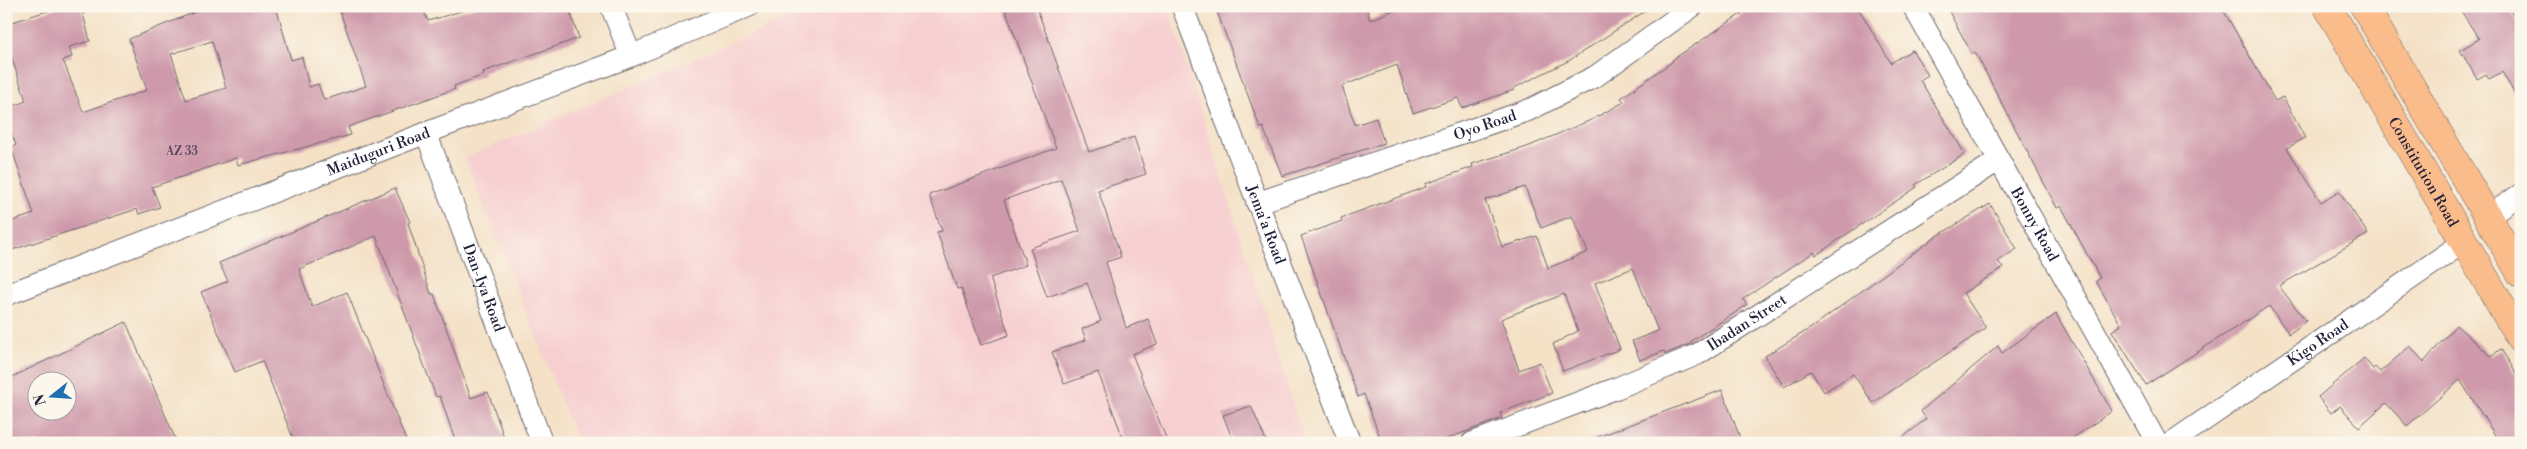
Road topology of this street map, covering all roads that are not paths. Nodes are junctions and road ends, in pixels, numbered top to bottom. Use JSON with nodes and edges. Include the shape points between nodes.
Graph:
{"nodes":[{"id":1,"x":611,"y":6,"type":"edge"},
{"id":2,"x":749,"y":6,"type":"edge"},
{"id":3,"x":1182,"y":6,"type":"edge"},
{"id":4,"x":1693,"y":6,"type":"edge"},
{"id":5,"x":1913,"y":6,"type":"edge"},
{"id":6,"x":2327,"y":6,"type":"edge"},
{"id":7,"x":2364,"y":6,"type":"edge"},
{"id":8,"x":632,"y":56,"type":"junction"},
{"id":9,"x":426,"y":133,"type":"junction"},
{"id":10,"x":1999,"y":160,"type":"junction"},
{"id":11,"x":2521,"y":194,"type":"edge"},
{"id":12,"x":1257,"y":203,"type":"junction"},
{"id":13,"x":2487,"y":217,"type":"junction"},
{"id":14,"x":2464,"y":242,"type":"junction"},
{"id":15,"x":2521,"y":274,"type":"edge"},
{"id":16,"x":6,"y":296,"type":"edge"},
{"id":17,"x":2521,"y":340,"type":"edge"},
{"id":18,"x":542,"y":443,"type":"edge"},
{"id":19,"x":1350,"y":443,"type":"edge"},
{"id":20,"x":1472,"y":443,"type":"edge"},
{"id":21,"x":2157,"y":443,"type":"edge"},
{"id":22,"x":2171,"y":443,"type":"edge"}],
"edges":[{"from":1,"to":8,"type":"street"},
{"from":2,"to":8,"type":"street","name":"Maiduguri Road"},
{"from":3,"to":12,"type":"street","name":"Jema'a Road"},
{"from":4,"to":12,"type":"street","name":"Oyo Road","via":[[1596,76],[1529,110]]},
{"from":5,"to":10,"type":"street","name":"Bonny Road"},
{"from":6,"to":14,"type":"main road","name":"Constitution Road"},
{"from":7,"to":13,"type":"main road"},
{"from":8,"to":9,"type":"street","name":"Maiduguri Road"},
{"from":9,"to":16,"type":"street","name":"Maiduguri Road"},
{"from":9,"to":18,"type":"street","name":"Dan-Iya Road"},
{"from":10,"to":20,"type":"street","name":"Ibadan Street","via":[[1698,354]]},
{"from":10,"to":21,"type":"street","name":"Bonny Road"},
{"from":11,"to":13,"type":"street"},
{"from":12,"to":19,"type":"street","name":"Jema'a Road"},
{"from":13,"to":15,"type":"main road"},
{"from":14,"to":17,"type":"main road","name":"Constitution Road"},
{"from":14,"to":22,"type":"street","name":"Kigo Road"}]}
